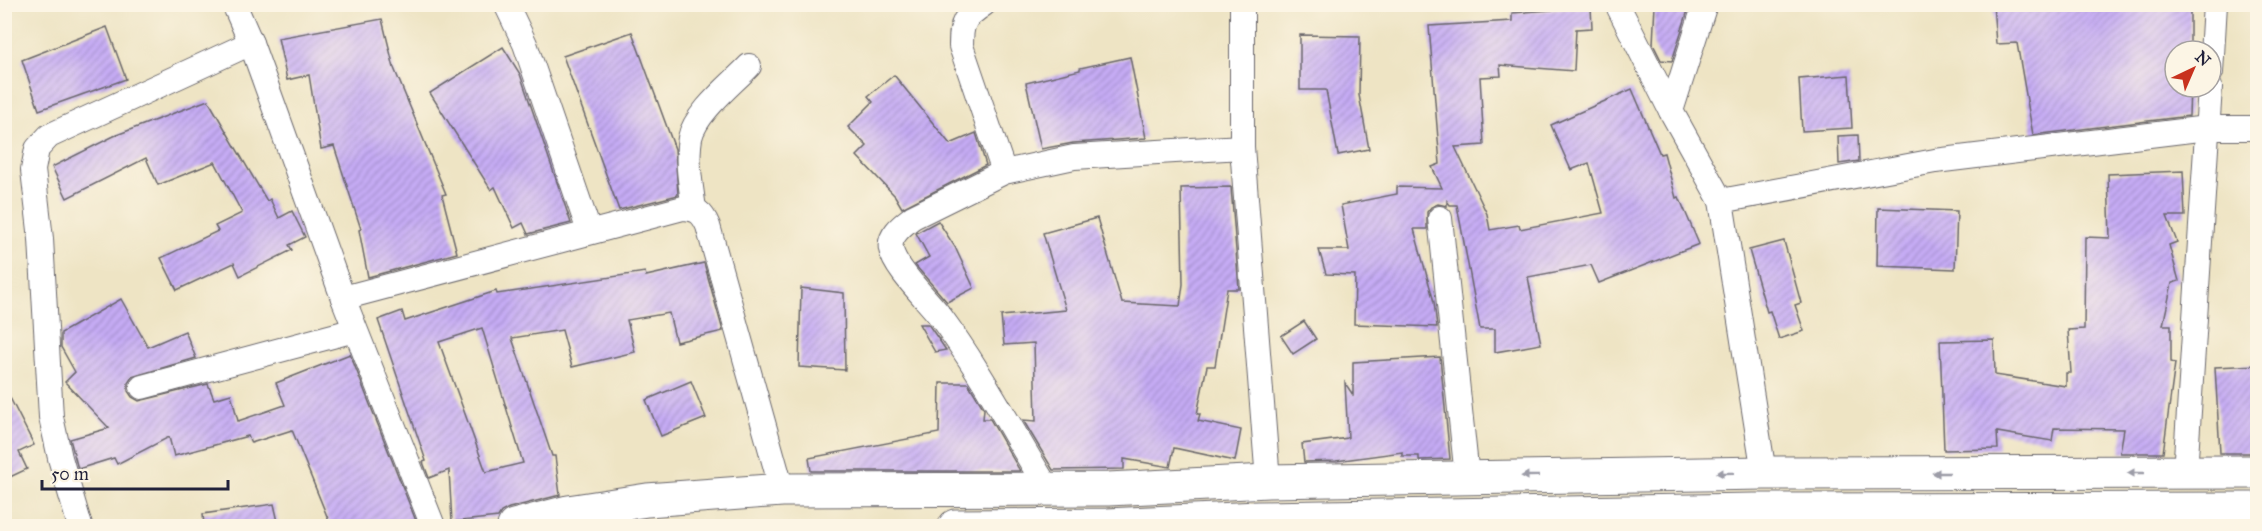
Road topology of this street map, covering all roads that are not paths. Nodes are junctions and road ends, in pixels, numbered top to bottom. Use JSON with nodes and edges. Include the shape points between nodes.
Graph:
{"nodes":[{"id":1,"x":234,"y":4,"type":"edge"},
{"id":2,"x":506,"y":4,"type":"edge"},
{"id":3,"x":984,"y":4,"type":"edge"},
{"id":4,"x":1242,"y":4,"type":"edge"},
{"id":5,"x":1617,"y":4,"type":"edge"},
{"id":6,"x":1706,"y":4,"type":"edge"},
{"id":7,"x":2215,"y":4,"type":"edge"},
{"id":8,"x":2213,"y":39,"type":"edge"},
{"id":9,"x":251,"y":43,"type":"junction"},
{"id":10,"x":749,"y":66,"type":"dead end"},
{"id":11,"x":2209,"y":99,"type":"edge"},
{"id":12,"x":1671,"y":111,"type":"junction"},
{"id":13,"x":2208,"y":128,"type":"junction"},
{"id":14,"x":2258,"y":128,"type":"edge"},
{"id":15,"x":1242,"y":147,"type":"junction"},
{"id":16,"x":1004,"y":172,"type":"junction"},
{"id":17,"x":1721,"y":201,"type":"junction"},
{"id":18,"x":694,"y":209,"type":"junction"},
{"id":19,"x":1440,"y":218,"type":"dead end"},
{"id":20,"x":589,"y":231,"type":"junction"},
{"id":21,"x":343,"y":298,"type":"junction"},
{"id":22,"x":355,"y":330,"type":"junction"},
{"id":23,"x":141,"y":387,"type":"dead end"},
{"id":24,"x":2185,"y":472,"type":"junction"},
{"id":25,"x":2258,"y":472,"type":"edge"},
{"id":26,"x":1764,"y":473,"type":"junction"},
{"id":27,"x":1467,"y":477,"type":"junction"},
{"id":28,"x":1268,"y":481,"type":"junction"},
{"id":29,"x":1047,"y":488,"type":"junction"},
{"id":30,"x":1108,"y":489,"type":"junction"},
{"id":31,"x":782,"y":490,"type":"junction"},
{"id":32,"x":2258,"y":508,"type":"edge"},
{"id":33,"x":2007,"y":518,"type":"edge"},
{"id":34,"x":1501,"y":520,"type":"edge"},
{"id":35,"x":80,"y":526,"type":"edge"},
{"id":36,"x":433,"y":526,"type":"edge"},
{"id":37,"x":513,"y":526,"type":"edge"},
{"id":38,"x":955,"y":526,"type":"edge"},
{"id":39,"x":1107,"y":526,"type":"edge"}],
"edges":[{"from":1,"to":9,"type":"street"},
{"from":2,"to":20,"type":"street","via":[[525,44]]},
{"from":3,"to":16,"type":"street","via":[[967,16],[961,46]]},
{"from":4,"to":15,"type":"street"},
{"from":5,"to":12,"type":"street"},
{"from":6,"to":12,"type":"street"},
{"from":7,"to":8,"type":"street"},
{"from":9,"to":21,"type":"street"},
{"from":9,"to":35,"type":"street","via":[[49,136],[37,149],[33,170],[51,417]]},
{"from":10,"to":18,"type":"street","via":[[701,115],[691,136],[688,161]]},
{"from":11,"to":13,"type":"street"},
{"from":12,"to":17,"type":"street"},
{"from":13,"to":14,"type":"street"},
{"from":13,"to":17,"type":"street","via":[[1935,162]]},
{"from":13,"to":24,"type":"street"},
{"from":15,"to":16,"type":"street","via":[[1074,157]]},
{"from":15,"to":28,"type":"street"},
{"from":16,"to":29,"type":"street","via":[[913,217],[893,237],[890,248],[896,262],[946,326]]},
{"from":17,"to":26,"type":"street"},
{"from":18,"to":20,"type":"street","via":[[683,208]]},
{"from":18,"to":31,"type":"street","via":[[702,213],[708,226]]},
{"from":19,"to":27,"type":"street"},
{"from":20,"to":21,"type":"street"},
{"from":21,"to":22,"type":"street"},
{"from":22,"to":23,"type":"street"},
{"from":22,"to":36,"type":"street"},
{"from":24,"to":25,"type":"main road"},
{"from":24,"to":26,"type":"main road","one_way":true},
{"from":26,"to":27,"type":"main road","one_way":true},
{"from":27,"to":28,"type":"main road"},
{"from":28,"to":30,"type":"main road"},
{"from":29,"to":30,"type":"main road"},
{"from":29,"to":31,"type":"main road"},
{"from":30,"to":39,"type":"street"},
{"from":31,"to":37,"type":"main road","via":[[647,500],[568,512]]},
{"from":32,"to":33,"type":"main road"},
{"from":33,"to":34,"type":"main road"},
{"from":34,"to":39,"type":"main road","via":[[1258,518]]},
{"from":38,"to":39,"type":"main road"}]}
